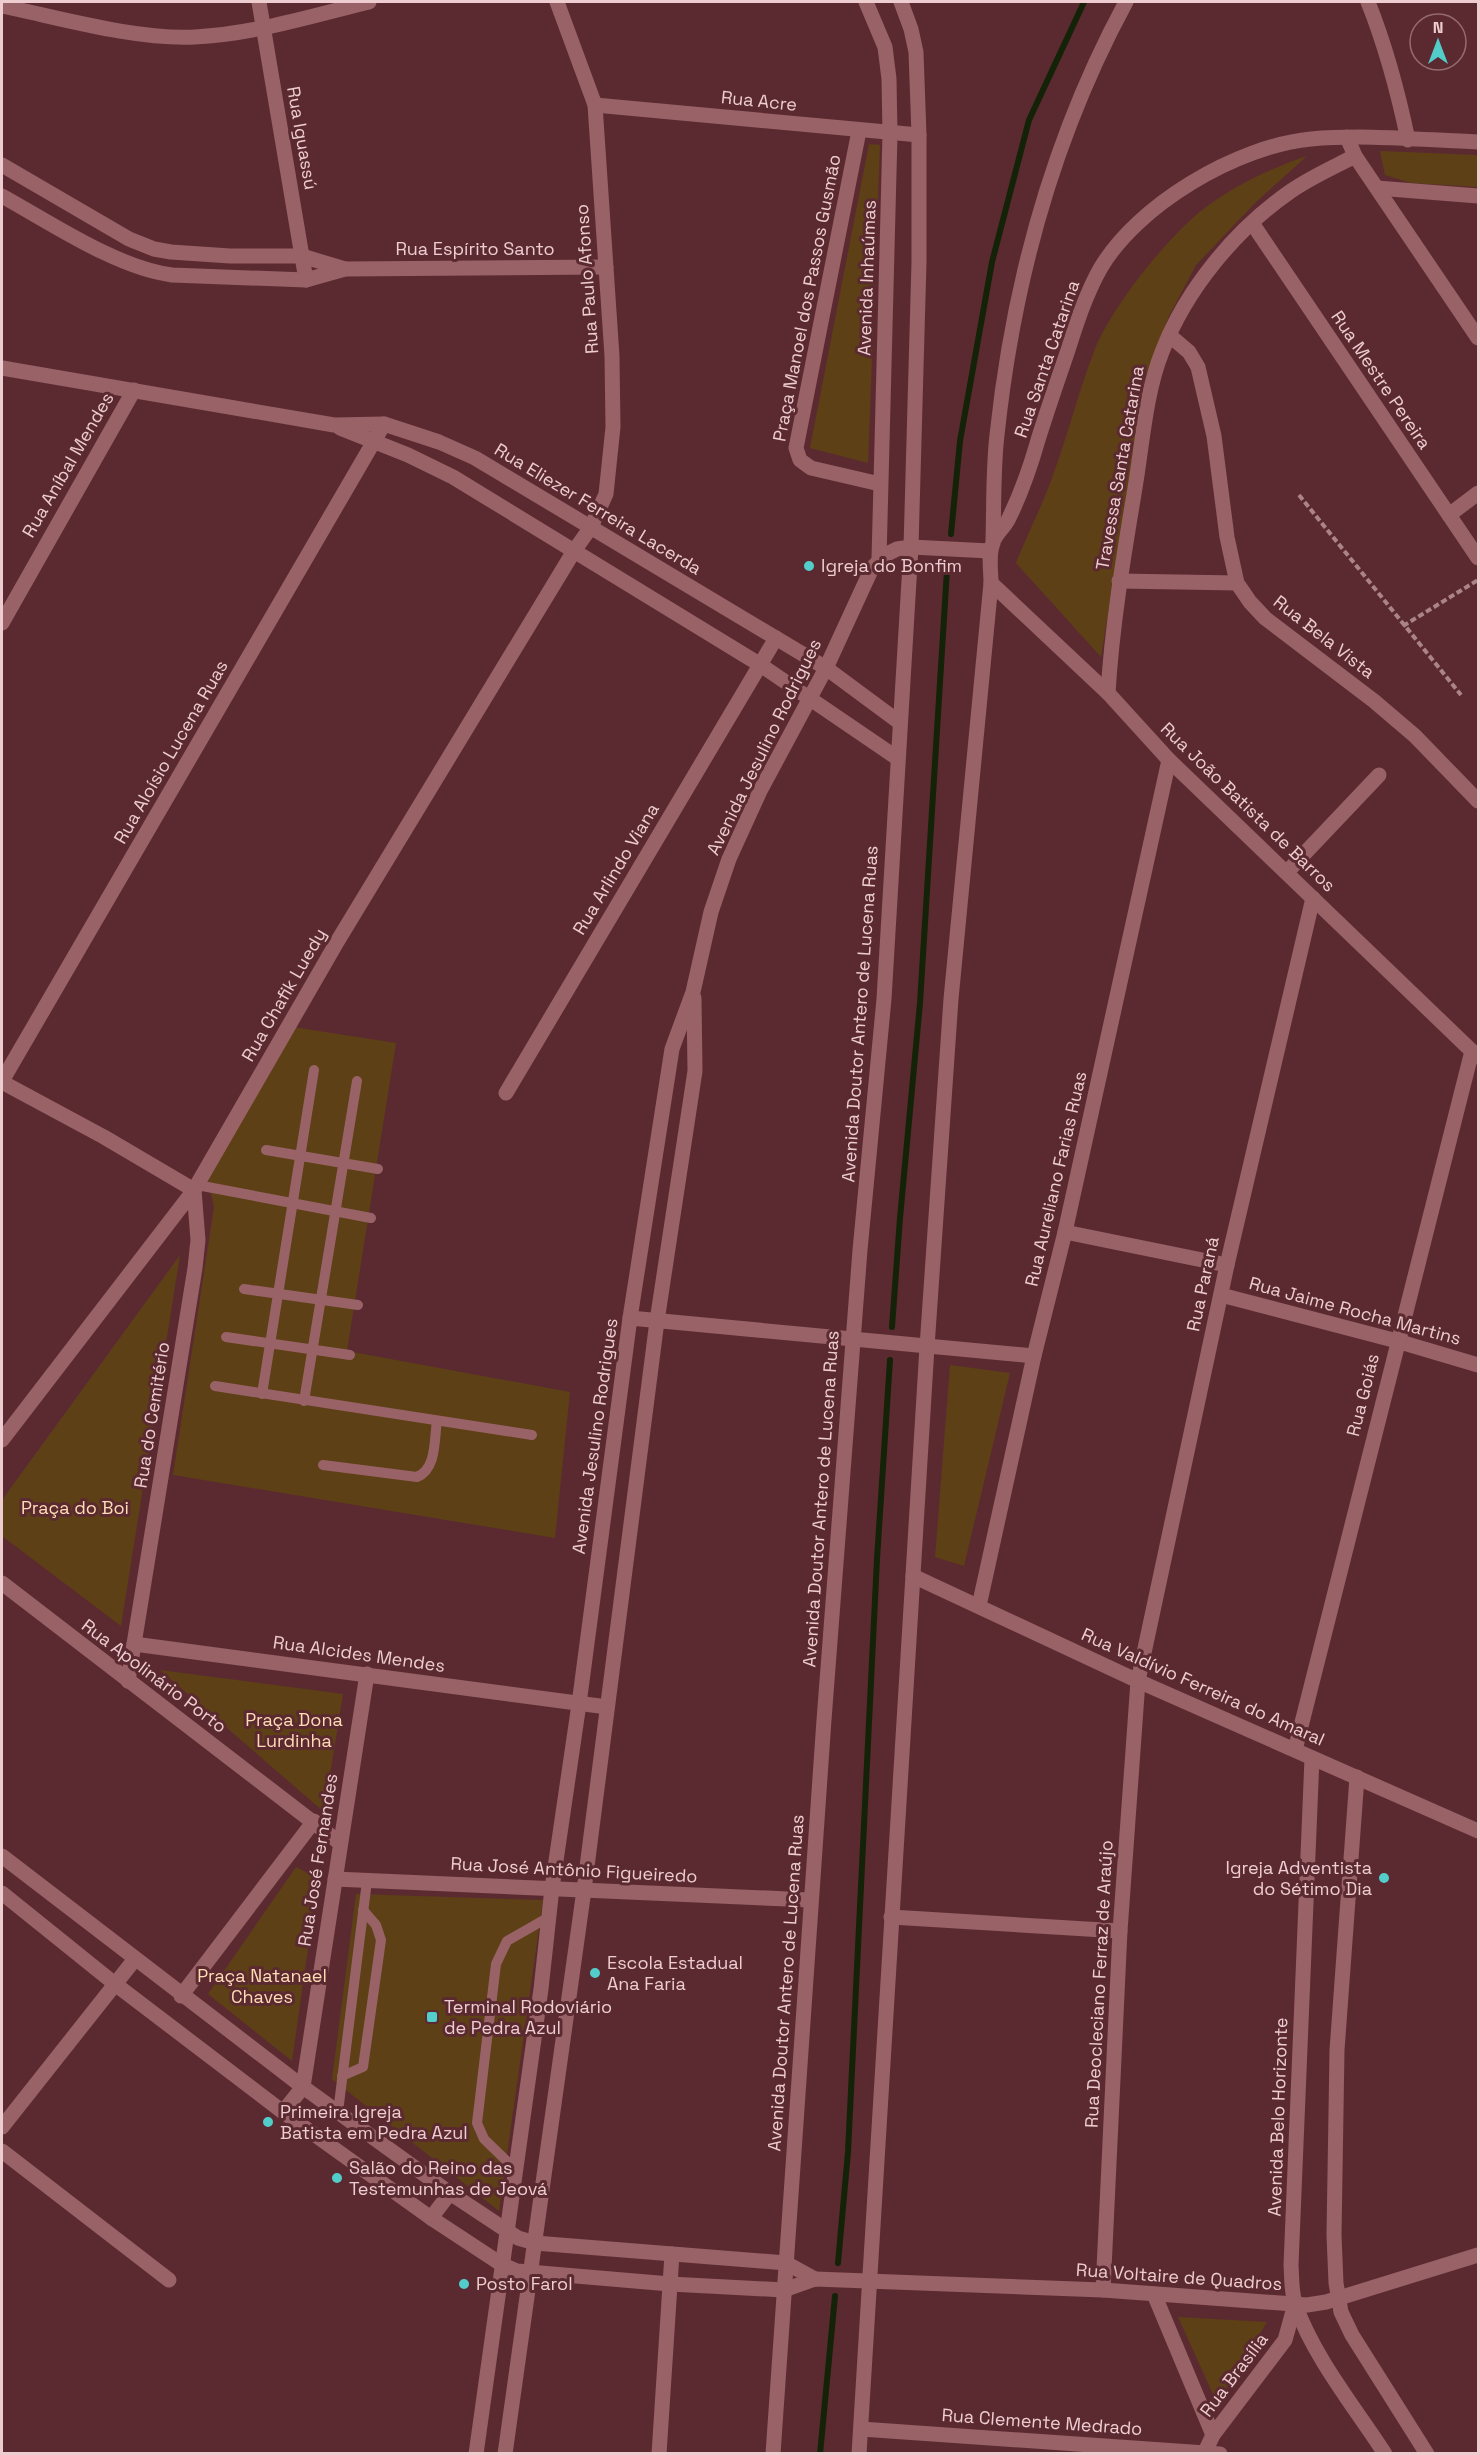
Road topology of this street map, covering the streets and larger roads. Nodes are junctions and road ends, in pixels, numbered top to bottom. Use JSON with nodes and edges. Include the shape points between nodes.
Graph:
{"nodes":[{"id":1,"x":259,"y":2,"type":"edge"},
{"id":2,"x":369,"y":2,"type":"edge"},
{"id":3,"x":557,"y":2,"type":"edge"},
{"id":4,"x":866,"y":2,"type":"edge"},
{"id":5,"x":901,"y":2,"type":"edge"},
{"id":6,"x":1126,"y":2,"type":"edge"},
{"id":7,"x":1368,"y":2,"type":"edge"},
{"id":8,"x":2,"y":6,"type":"edge"},
{"id":9,"x":264,"y":28,"type":"junction"},
{"id":10,"x":596,"y":105,"type":"junction"},
{"id":11,"x":859,"y":131,"type":"junction"},
{"id":12,"x":890,"y":134,"type":"junction"},
{"id":13,"x":920,"y":135,"type":"junction"},
{"id":14,"x":1347,"y":137,"type":"junction"},
{"id":15,"x":1408,"y":140,"type":"junction"},
{"id":16,"x":1479,"y":142,"type":"edge"},
{"id":17,"x":1355,"y":156,"type":"junction"},
{"id":18,"x":2,"y":165,"type":"edge"},
{"id":19,"x":1377,"y":188,"type":"junction"},
{"id":20,"x":2,"y":196,"type":"edge"},
{"id":21,"x":1479,"y":196,"type":"edge"},
{"id":22,"x":1251,"y":223,"type":"junction"},
{"id":23,"x":302,"y":256,"type":"junction"},
{"id":24,"x":606,"y":267,"type":"junction"},
{"id":25,"x":345,"y":269,"type":"junction"},
{"id":26,"x":306,"y":280,"type":"junction"},
{"id":27,"x":1169,"y":335,"type":"junction"},
{"id":28,"x":1479,"y":338,"type":"edge"},
{"id":29,"x":2,"y":368,"type":"edge"},
{"id":30,"x":134,"y":390,"type":"junction"},
{"id":31,"x":384,"y":424,"type":"junction"},
{"id":32,"x":334,"y":425,"type":"junction"},
{"id":33,"x":374,"y":442,"type":"junction"},
{"id":34,"x":880,"y":484,"type":"junction"},
{"id":35,"x":1479,"y":493,"type":"edge"},
{"id":36,"x":1449,"y":515,"type":"junction"},
{"id":37,"x":591,"y":527,"type":"junction"},
{"id":38,"x":992,"y":546,"type":"junction"},
{"id":39,"x":910,"y":547,"type":"junction"},
{"id":40,"x":574,"y":551,"type":"junction"},
{"id":41,"x":1479,"y":558,"type":"edge"},
{"id":42,"x":879,"y":559,"type":"junction"},
{"id":43,"x":1119,"y":581,"type":"junction"},
{"id":44,"x":991,"y":583,"type":"junction"},
{"id":45,"x":1237,"y":583,"type":"junction"},
{"id":46,"x":2,"y":622,"type":"edge"},
{"id":47,"x":776,"y":638,"type":"junction"},
{"id":48,"x":759,"y":664,"type":"junction"},
{"id":49,"x":826,"y":668,"type":"junction"},
{"id":50,"x":1108,"y":693,"type":"junction"},
{"id":51,"x":809,"y":698,"type":"junction"},
{"id":52,"x":899,"y":722,"type":"junction"},
{"id":53,"x":897,"y":758,"type":"junction"},
{"id":54,"x":1169,"y":760,"type":"junction"},
{"id":55,"x":1378,"y":775,"type":"dead end"},
{"id":56,"x":1479,"y":801,"type":"edge"},
{"id":57,"x":1287,"y":872,"type":"junction"},
{"id":58,"x":1313,"y":898,"type":"junction"},
{"id":59,"x":693,"y":992,"type":"junction"},
{"id":60,"x":1475,"y":1054,"type":"edge"},
{"id":61,"x":2,"y":1081,"type":"edge"},
{"id":62,"x":506,"y":1093,"type":"dead end"},
{"id":63,"x":196,"y":1187,"type":"junction"},
{"id":64,"x":1065,"y":1232,"type":"junction"},
{"id":65,"x":1227,"y":1265,"type":"junction"},
{"id":66,"x":1221,"y":1294,"type":"junction"},
{"id":67,"x":630,"y":1318,"type":"junction"},
{"id":68,"x":657,"y":1321,"type":"junction"},
{"id":69,"x":854,"y":1340,"type":"junction"},
{"id":70,"x":1397,"y":1341,"type":"junction"},
{"id":71,"x":927,"y":1347,"type":"junction"},
{"id":72,"x":1034,"y":1356,"type":"junction"},
{"id":73,"x":1479,"y":1365,"type":"edge"},
{"id":74,"x":2,"y":1440,"type":"edge"},
{"id":75,"x":913,"y":1576,"type":"junction"},
{"id":76,"x":2,"y":1583,"type":"edge"},
{"id":77,"x":978,"y":1606,"type":"junction"},
{"id":78,"x":134,"y":1644,"type":"junction"},
{"id":79,"x":367,"y":1674,"type":"junction"},
{"id":80,"x":128,"y":1681,"type":"junction"},
{"id":81,"x":1138,"y":1681,"type":"junction"},
{"id":82,"x":579,"y":1704,"type":"junction"},
{"id":83,"x":607,"y":1707,"type":"junction"},
{"id":84,"x":1295,"y":1750,"type":"junction"},
{"id":85,"x":1312,"y":1758,"type":"junction"},
{"id":86,"x":1357,"y":1777,"type":"junction"},
{"id":87,"x":314,"y":1821,"type":"junction"},
{"id":88,"x":1479,"y":1831,"type":"edge"},
{"id":89,"x":340,"y":1843,"type":"junction"},
{"id":90,"x":2,"y":1856,"type":"edge"},
{"id":91,"x":335,"y":1879,"type":"junction"},
{"id":92,"x":552,"y":1888,"type":"junction"},
{"id":93,"x":584,"y":1890,"type":"junction"},
{"id":94,"x":2,"y":1893,"type":"edge"},
{"id":95,"x":810,"y":1900,"type":"junction"},
{"id":96,"x":891,"y":1917,"type":"junction"},
{"id":97,"x":1120,"y":1931,"type":"junction"},
{"id":98,"x":135,"y":1959,"type":"junction"},
{"id":99,"x":115,"y":1984,"type":"junction"},
{"id":100,"x":181,"y":1996,"type":"junction"},
{"id":101,"x":303,"y":2087,"type":"junction"},
{"id":102,"x":283,"y":2112,"type":"junction"},
{"id":103,"x":2,"y":2127,"type":"edge"},
{"id":104,"x":2,"y":2151,"type":"edge"},
{"id":105,"x":450,"y":2193,"type":"junction"},
{"id":106,"x":431,"y":2218,"type":"junction"},
{"id":107,"x":506,"y":2230,"type":"junction"},
{"id":108,"x":535,"y":2243,"type":"junction"},
{"id":109,"x":672,"y":2254,"type":"junction"},
{"id":110,"x":1479,"y":2255,"type":"edge"},
{"id":111,"x":786,"y":2263,"type":"junction"},
{"id":112,"x":501,"y":2264,"type":"junction"},
{"id":113,"x":531,"y":2273,"type":"junction"},
{"id":114,"x":815,"y":2279,"type":"junction"},
{"id":115,"x":169,"y":2280,"type":"dead end"},
{"id":116,"x":869,"y":2281,"type":"junction"},
{"id":117,"x":670,"y":2284,"type":"junction"},
{"id":118,"x":784,"y":2290,"type":"junction"},
{"id":119,"x":1103,"y":2290,"type":"junction"},
{"id":120,"x":1154,"y":2294,"type":"junction"},
{"id":121,"x":1338,"y":2297,"type":"junction"},
{"id":122,"x":1295,"y":2304,"type":"junction"},
{"id":123,"x":861,"y":2430,"type":"junction"},
{"id":124,"x":1213,"y":2435,"type":"junction"},
{"id":125,"x":1209,"y":2453,"type":"edge"},
{"id":126,"x":476,"y":2454,"type":"edge"},
{"id":127,"x":505,"y":2454,"type":"edge"},
{"id":128,"x":659,"y":2454,"type":"edge"},
{"id":129,"x":773,"y":2454,"type":"edge"},
{"id":130,"x":859,"y":2454,"type":"edge"},
{"id":131,"x":1385,"y":2454,"type":"edge"},
{"id":132,"x":1427,"y":2454,"type":"edge"}],
"edges":[{"from":1,"to":9,"type":"street","name":"Rua Iguassú"},
{"from":2,"to":9,"type":"street"},
{"from":3,"to":10,"type":"street","name":"Rua Paulo Afonso"},
{"from":4,"to":12,"type":"street","name":"Avenida Inhaúmas","via":[[885,47]]},
{"from":5,"to":13,"type":"street","via":[[916,52]]},
{"from":6,"to":38,"type":"street","via":[[1086,82],[1039,215],[1020,294],[1001,405]]},
{"from":7,"to":15,"type":"street","via":[[1383,39]]},
{"from":8,"to":9,"type":"street","via":[[166,36],[194,37]]},
{"from":9,"to":23,"type":"street","name":"Rua Iguassú"},
{"from":10,"to":11,"type":"street","name":"Rua Acre"},
{"from":10,"to":24,"type":"street","name":"Rua Paulo Afonso"},
{"from":11,"to":12,"type":"street","name":"Rua Acre"},
{"from":11,"to":34,"type":"street","name":"Praça Manoel dos Passos Gusmão","via":[[796,448],[800,460],[811,468]]},
{"from":12,"to":13,"type":"street","name":"Rua Acre"},
{"from":12,"to":34,"type":"street","name":"Avenida Inhaúmas"},
{"from":13,"to":39,"type":"street"},
{"from":14,"to":15,"type":"street","name":"Rua Santa Catarina"},
{"from":14,"to":17,"type":"street"},
{"from":14,"to":38,"type":"street","name":"Rua Santa Catarina","via":[[1281,144],[1216,169],[1171,196],[1124,240],[1101,267],[1084,303],[1028,476]]},
{"from":15,"to":16,"type":"street","name":"Rua Santa Catarina"},
{"from":17,"to":19,"type":"street"},
{"from":17,"to":22,"type":"street","name":"Travessa Santa Catarina","via":[[1291,190]]},
{"from":18,"to":23,"type":"street","name":"Rua Espírito Santo","via":[[129,239],[154,249],[230,256]]},
{"from":19,"to":21,"type":"street"},
{"from":19,"to":28,"type":"street"},
{"from":20,"to":26,"type":"street","name":"Rua Espírito Santo","via":[[119,260],[151,272]]},
{"from":22,"to":27,"type":"street","name":"Travessa Santa Catarina","via":[[1200,282]]},
{"from":22,"to":36,"type":"street","name":"Rua Mestre Pereira"},
{"from":23,"to":25,"type":"street","name":"Rua Espírito Santo"},
{"from":23,"to":26,"type":"street","name":"Rua Iguassú"},
{"from":24,"to":25,"type":"street","name":"Rua Espírito Santo"},
{"from":24,"to":37,"type":"street","name":"Rua Paulo Afonso","via":[[612,437],[606,494]]},
{"from":25,"to":26,"type":"street","name":"Rua Espírito Santo"},
{"from":27,"to":43,"type":"street","name":"Travessa Santa Catarina","via":[[1151,390]]},
{"from":27,"to":45,"type":"street","name":"Rua Bela Vista","via":[[1189,352],[1204,386]]},
{"from":29,"to":30,"type":"street","name":"Rua Eliezer Ferreira Lacerda"},
{"from":30,"to":32,"type":"street","name":"Rua Eliezer Ferreira Lacerda"},
{"from":30,"to":46,"type":"street","name":"Rua Aníbal Mendes"},
{"from":31,"to":32,"type":"street","name":"Rua Eliezer Ferreira Lacerda"},
{"from":31,"to":33,"type":"street","name":"Rua Aloísio Lucena Ruas"},
{"from":31,"to":37,"type":"street","name":"Rua Eliezer Ferreira Lacerda","via":[[475,458]]},
{"from":32,"to":33,"type":"street","name":"Rua Eliezer Ferreira Lacerda"},
{"from":33,"to":40,"type":"street","name":"Rua Eliezer Ferreira Lacerda","via":[[453,477]]},
{"from":33,"to":61,"type":"street","name":"Rua Aloísio Lucena Ruas"},
{"from":34,"to":42,"type":"street","name":"Avenida Inhaúmas"},
{"from":35,"to":36,"type":"street"},
{"from":36,"to":41,"type":"street","name":"Rua Mestre Pereira"},
{"from":37,"to":40,"type":"street","name":"Rua Paulo Afonso"},
{"from":37,"to":47,"type":"street","name":"Rua Eliezer Ferreira Lacerda"},
{"from":38,"to":39,"type":"street"},
{"from":38,"to":44,"type":"street"},
{"from":39,"to":42,"type":"street"},
{"from":39,"to":52,"type":"street","name":"Avenida Doutor Antero de Lucena Ruas"},
{"from":40,"to":48,"type":"street","name":"Rua Eliezer Ferreira Lacerda"},
{"from":40,"to":63,"type":"street","name":"Rua Chafik Luedy","via":[[337,942]]},
{"from":42,"to":49,"type":"street","name":"Avenida Jesulino Rodrigues"},
{"from":43,"to":45,"type":"street"},
{"from":43,"to":50,"type":"street","name":"Travessa Santa Catarina"},
{"from":44,"to":50,"type":"street","name":"Rua João Batista de Barros"},
{"from":44,"to":71,"type":"street","via":[[951,999]]},
{"from":45,"to":56,"type":"street","name":"Rua Bela Vista","via":[[1265,618],[1415,736]]},
{"from":47,"to":48,"type":"street","name":"Rua Arlindo Viana"},
{"from":47,"to":49,"type":"street","name":"Rua Eliezer Ferreira Lacerda"},
{"from":48,"to":51,"type":"street","name":"Rua Eliezer Ferreira Lacerda"},
{"from":48,"to":62,"type":"street","name":"Rua Arlindo Viana"},
{"from":49,"to":51,"type":"street","name":"Avenida Jesulino Rodrigues"},
{"from":49,"to":52,"type":"street","name":"Rua Eliezer Ferreira Lacerda"},
{"from":50,"to":54,"type":"street","name":"Rua João Batista de Barros"},
{"from":51,"to":53,"type":"street","name":"Rua Eliezer Ferreira Lacerda"},
{"from":51,"to":59,"type":"street","name":"Avenida Jesulino Rodrigues","via":[[729,859],[711,912]]},
{"from":52,"to":53,"type":"street","name":"Avenida Doutor Antero de Lucena Ruas"},
{"from":53,"to":69,"type":"street","name":"Avenida Doutor Antero de Lucena Ruas","via":[[884,999]]},
{"from":54,"to":57,"type":"street","name":"Rua João Batista de Barros"},
{"from":54,"to":64,"type":"street","name":"Rua Aureliano Farias Ruas"},
{"from":55,"to":57,"type":"street"},
{"from":57,"to":58,"type":"street","name":"Rua João Batista de Barros"},
{"from":58,"to":60,"type":"street","name":"Rua João Batista de Barros"},
{"from":58,"to":65,"type":"street","name":"Rua Paraná"},
{"from":59,"to":67,"type":"street","name":"Avenida Jesulino Rodrigues","via":[[670,1060]]},
{"from":59,"to":68,"type":"street","name":"Avenida Jesulino Rodrigues","via":[[695,1071]]},
{"from":60,"to":70,"type":"street","name":"Rua Goiás"},
{"from":61,"to":63,"type":"street"},
{"from":63,"to":74,"type":"street","name":"Rua Chafik Luedy"},
{"from":63,"to":78,"type":"street","name":"Rua do Cemitério","via":[[195,1268]]},
{"from":64,"to":65,"type":"street"},
{"from":64,"to":72,"type":"street","name":"Rua Aureliano Farias Ruas"},
{"from":65,"to":66,"type":"street","name":"Rua Paraná"},
{"from":66,"to":70,"type":"street","name":"Rua Jaime Rocha Martins"},
{"from":66,"to":81,"type":"street","name":"Rua Paraná"},
{"from":67,"to":68,"type":"street"},
{"from":67,"to":82,"type":"street","name":"Avenida Jesulino Rodrigues"},
{"from":68,"to":69,"type":"street"},
{"from":68,"to":83,"type":"street","name":"Avenida Jesulino Rodrigues"},
{"from":69,"to":71,"type":"street"},
{"from":69,"to":95,"type":"street","name":"Avenida Doutor Antero de Lucena Ruas"},
{"from":70,"to":73,"type":"street","name":"Rua Jaime Rocha Martins"},
{"from":70,"to":84,"type":"street","name":"Rua Goiás"},
{"from":71,"to":72,"type":"street"},
{"from":71,"to":75,"type":"street"},
{"from":72,"to":77,"type":"street","name":"Rua Aureliano Farias Ruas"},
{"from":75,"to":77,"type":"street","name":"Rua Valdívio Ferreira do Amaral"},
{"from":75,"to":96,"type":"street"},
{"from":76,"to":80,"type":"street","name":"Rua Apolinário Porto"},
{"from":77,"to":81,"type":"street","name":"Rua Valdívio Ferreira do Amaral"},
{"from":78,"to":79,"type":"street","name":"Rua Alcides Mendes"},
{"from":78,"to":80,"type":"street","name":"Rua do Cemitério"},
{"from":79,"to":82,"type":"street","name":"Rua Alcides Mendes"},
{"from":79,"to":89,"type":"street","name":"Rua José Fernandes"},
{"from":80,"to":87,"type":"street","name":"Rua Apolinário Porto"},
{"from":81,"to":84,"type":"street","name":"Rua Valdívio Ferreira do Amaral"},
{"from":81,"to":97,"type":"street","name":"Rua Deocleciano Ferraz de Araújo"},
{"from":82,"to":83,"type":"street","name":"Rua Alcides Mendes"},
{"from":82,"to":92,"type":"street","name":"Avenida Jesulino Rodrigues"},
{"from":83,"to":93,"type":"street","name":"Avenida Jesulino Rodrigues"},
{"from":84,"to":85,"type":"street","name":"Rua Valdívio Ferreira do Amaral"},
{"from":85,"to":86,"type":"street","name":"Rua Valdívio Ferreira do Amaral"},
{"from":85,"to":122,"type":"street","name":"Avenida Belo Horizonte","via":[[1291,2265]]},
{"from":86,"to":88,"type":"street","name":"Rua Valdívio Ferreira do Amaral"},
{"from":86,"to":121,"type":"street","via":[[1338,2050],[1334,2235]]},
{"from":87,"to":89,"type":"street","name":"Rua Apolinário Porto"},
{"from":87,"to":100,"type":"street"},
{"from":89,"to":91,"type":"street","name":"Rua José Fernandes"},
{"from":90,"to":98,"type":"street"},
{"from":91,"to":92,"type":"street","name":"Rua José Antônio Figueiredo"},
{"from":91,"to":101,"type":"street","name":"Rua José Fernandes"},
{"from":92,"to":93,"type":"street","name":"Rua José Antônio Figueiredo"},
{"from":92,"to":107,"type":"street"},
{"from":93,"to":95,"type":"street","name":"Rua José Antônio Figueiredo"},
{"from":93,"to":108,"type":"street"},
{"from":94,"to":99,"type":"street"},
{"from":95,"to":111,"type":"street","name":"Avenida Doutor Antero de Lucena Ruas"},
{"from":96,"to":97,"type":"street"},
{"from":96,"to":116,"type":"street"},
{"from":97,"to":119,"type":"street","name":"Rua Deocleciano Ferraz de Araújo"},
{"from":98,"to":99,"type":"street"},
{"from":98,"to":100,"type":"street"},
{"from":99,"to":102,"type":"street"},
{"from":99,"to":103,"type":"street"},
{"from":100,"to":101,"type":"street"},
{"from":101,"to":102,"type":"street"},
{"from":101,"to":105,"type":"street"},
{"from":102,"to":106,"type":"street"},
{"from":104,"to":115,"type":"street"},
{"from":105,"to":106,"type":"street"},
{"from":105,"to":107,"type":"street"},
{"from":106,"to":112,"type":"street"},
{"from":107,"to":108,"type":"street","via":[[525,2242]]},
{"from":107,"to":112,"type":"street"},
{"from":108,"to":109,"type":"street"},
{"from":108,"to":113,"type":"street"},
{"from":109,"to":111,"type":"street"},
{"from":109,"to":117,"type":"street"},
{"from":110,"to":121,"type":"street","name":"Rua Voltaire de Quadros"},
{"from":111,"to":114,"type":"street"},
{"from":111,"to":118,"type":"street","name":"Avenida Doutor Antero de Lucena Ruas"},
{"from":112,"to":113,"type":"street"},
{"from":112,"to":126,"type":"street"},
{"from":113,"to":117,"type":"street"},
{"from":113,"to":127,"type":"street"},
{"from":114,"to":116,"type":"street","name":"Rua Voltaire de Quadros"},
{"from":114,"to":118,"type":"street"},
{"from":116,"to":119,"type":"street","name":"Rua Voltaire de Quadros"},
{"from":116,"to":123,"type":"street"},
{"from":117,"to":118,"type":"street"},
{"from":117,"to":128,"type":"street"},
{"from":118,"to":129,"type":"street","name":"Avenida Doutor Antero de Lucena Ruas"},
{"from":119,"to":120,"type":"street","name":"Rua Voltaire de Quadros"},
{"from":120,"to":122,"type":"street","name":"Rua Voltaire de Quadros"},
{"from":120,"to":124,"type":"street","name":"Rua Brasília"},
{"from":121,"to":122,"type":"street","name":"Rua Voltaire de Quadros","via":[[1315,2304]]},
{"from":121,"to":132,"type":"street","via":[[1352,2335]]},
{"from":122,"to":124,"type":"street","name":"Rua Brasília","via":[[1285,2340]]},
{"from":122,"to":131,"type":"street","name":"Avenida Belo Horizonte","via":[[1314,2346]]},
{"from":123,"to":125,"type":"street","name":"Rua Clemente Medrado"},
{"from":123,"to":130,"type":"street"},
{"from":124,"to":125,"type":"street","name":"Rua Brasília"}]}
